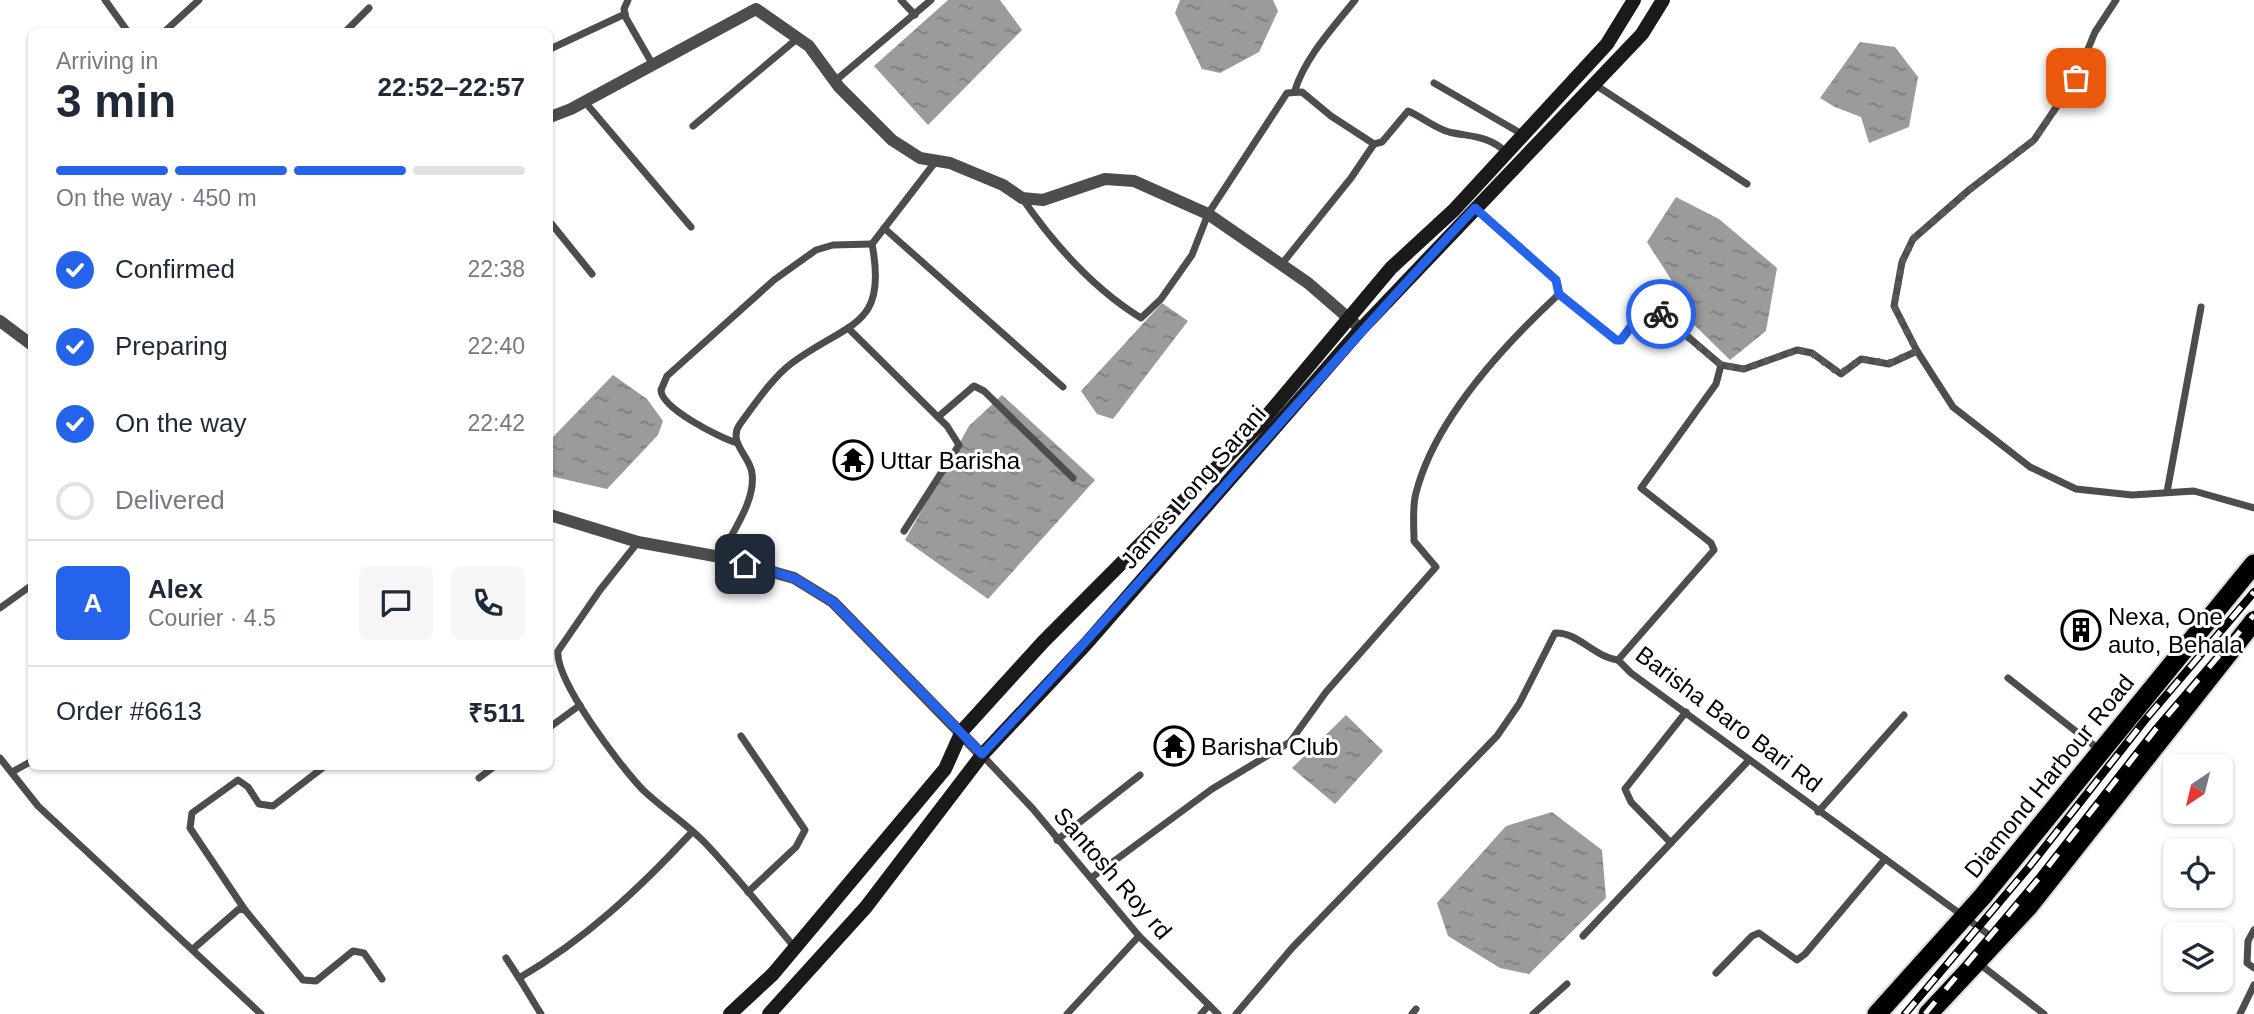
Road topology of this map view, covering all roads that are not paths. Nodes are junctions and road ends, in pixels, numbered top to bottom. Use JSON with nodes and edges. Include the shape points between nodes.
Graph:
{"nodes":[{"id":1,"x":105,"y":0,"type":"edge"},
{"id":2,"x":199,"y":0,"type":"edge"},
{"id":3,"x":628,"y":0,"type":"edge"},
{"id":4,"x":901,"y":0,"type":"edge"},
{"id":5,"x":931,"y":0,"type":"edge"},
{"id":6,"x":1355,"y":0,"type":"edge"},
{"id":7,"x":1634,"y":0,"type":"edge"},
{"id":8,"x":1663,"y":0,"type":"edge"},
{"id":9,"x":2116,"y":0,"type":"edge"},
{"id":10,"x":753,"y":5,"type":"edge"},
{"id":11,"x":369,"y":8,"type":"dead end"},
{"id":12,"x":625,"y":14,"type":"junction"},
{"id":13,"x":915,"y":15,"type":"junction"},
{"id":14,"x":125,"y":28,"type":"edge"},
{"id":15,"x":168,"y":28,"type":"edge"},
{"id":16,"x":349,"y":28,"type":"edge"},
{"id":17,"x":797,"y":38,"type":"junction"},
{"id":18,"x":553,"y":48,"type":"edge"},
{"id":19,"x":653,"y":65,"type":"junction"},
{"id":20,"x":835,"y":81,"type":"junction"},
{"id":21,"x":1434,"y":83,"type":"dead end"},
{"id":22,"x":1594,"y":84,"type":"junction"},
{"id":23,"x":1295,"y":90,"type":"junction"},
{"id":24,"x":585,"y":102,"type":"junction"},
{"id":25,"x":553,"y":116,"type":"edge"},
{"id":26,"x":694,"y":125,"type":"dead end"},
{"id":27,"x":1522,"y":134,"type":"junction"},
{"id":28,"x":1374,"y":144,"type":"junction"},
{"id":29,"x":1506,"y":152,"type":"junction"},
{"id":30,"x":936,"y":161,"type":"junction"},
{"id":31,"x":1747,"y":184,"type":"dead end"},
{"id":32,"x":1022,"y":198,"type":"junction"},
{"id":33,"x":1475,"y":208,"type":"junction"},
{"id":34,"x":1208,"y":214,"type":"junction"},
{"id":35,"x":553,"y":226,"type":"edge"},
{"id":36,"x":691,"y":227,"type":"dead end"},
{"id":37,"x":884,"y":228,"type":"junction"},
{"id":38,"x":872,"y":244,"type":"junction"},
{"id":39,"x":1281,"y":265,"type":"junction"},
{"id":40,"x":592,"y":274,"type":"dead end"},
{"id":41,"x":1559,"y":294,"type":"junction"},
{"id":42,"x":2201,"y":307,"type":"dead end"},
{"id":43,"x":1349,"y":319,"type":"junction"},
{"id":44,"x":0,"y":321,"type":"edge"},
{"id":45,"x":848,"y":328,"type":"junction"},
{"id":46,"x":1361,"y":329,"type":"junction"},
{"id":47,"x":28,"y":342,"type":"edge"},
{"id":48,"x":1917,"y":351,"type":"junction"},
{"id":49,"x":1721,"y":365,"type":"junction"},
{"id":50,"x":1303,"y":372,"type":"junction"},
{"id":51,"x":1315,"y":382,"type":"junction"},
{"id":52,"x":1063,"y":387,"type":"dead end"},
{"id":53,"x":938,"y":417,"type":"junction"},
{"id":54,"x":737,"y":443,"type":"junction"},
{"id":55,"x":1073,"y":478,"type":"dead end"},
{"id":56,"x":2167,"y":492,"type":"junction"},
{"id":57,"x":2254,"y":508,"type":"edge"},
{"id":58,"x":553,"y":516,"type":"edge"},
{"id":59,"x":904,"y":531,"type":"dead end"},
{"id":60,"x":638,"y":542,"type":"junction"},
{"id":61,"x":720,"y":557,"type":"junction"},
{"id":62,"x":2254,"y":564,"type":"edge"},
{"id":63,"x":28,"y":588,"type":"edge"},
{"id":64,"x":0,"y":608,"type":"edge"},
{"id":65,"x":2254,"y":621,"type":"edge"},
{"id":66,"x":1618,"y":660,"type":"junction"},
{"id":67,"x":2008,"y":678,"type":"dead end"},
{"id":68,"x":580,"y":705,"type":"junction"},
{"id":69,"x":1686,"y":712,"type":"junction"},
{"id":70,"x":1904,"y":715,"type":"dead end"},
{"id":71,"x":553,"y":725,"type":"edge"},
{"id":72,"x":962,"y":731,"type":"junction"},
{"id":73,"x":741,"y":736,"type":"dead end"},
{"id":74,"x":2101,"y":751,"type":"junction"},
{"id":75,"x":982,"y":754,"type":"junction"},
{"id":76,"x":0,"y":758,"type":"edge"},
{"id":77,"x":1749,"y":760,"type":"junction"},
{"id":78,"x":28,"y":763,"type":"edge"},
{"id":79,"x":320,"y":770,"type":"edge"},
{"id":80,"x":490,"y":770,"type":"edge"},
{"id":81,"x":12,"y":772,"type":"junction"},
{"id":82,"x":1140,"y":775,"type":"dead end"},
{"id":83,"x":479,"y":778,"type":"dead end"},
{"id":84,"x":1818,"y":811,"type":"junction"},
{"id":85,"x":692,"y":832,"type":"junction"},
{"id":86,"x":1057,"y":840,"type":"junction"},
{"id":87,"x":1671,"y":843,"type":"junction"},
{"id":88,"x":1885,"y":859,"type":"junction"},
{"id":89,"x":1091,"y":878,"type":"junction"},
{"id":90,"x":748,"y":892,"type":"junction"},
{"id":91,"x":245,"y":911,"type":"junction"},
{"id":92,"x":1965,"y":916,"type":"junction"},
{"id":93,"x":2254,"y":930,"type":"edge"},
{"id":94,"x":1139,"y":936,"type":"junction"},
{"id":95,"x":1583,"y":936,"type":"dead end"},
{"id":96,"x":1997,"y":940,"type":"junction"},
{"id":97,"x":795,"y":948,"type":"junction"},
{"id":98,"x":193,"y":949,"type":"junction"},
{"id":99,"x":506,"y":958,"type":"dead end"},
{"id":100,"x":1977,"y":962,"type":"junction"},
{"id":101,"x":2254,"y":968,"type":"edge"},
{"id":102,"x":1716,"y":973,"type":"dead end"},
{"id":103,"x":519,"y":978,"type":"junction"},
{"id":104,"x":382,"y":979,"type":"dead end"},
{"id":105,"x":1567,"y":984,"type":"dead end"},
{"id":106,"x":2254,"y":985,"type":"edge"},
{"id":107,"x":1209,"y":1005,"type":"junction"},
{"id":108,"x":261,"y":1014,"type":"edge"},
{"id":109,"x":541,"y":1014,"type":"edge"},
{"id":110,"x":730,"y":1014,"type":"edge"},
{"id":111,"x":769,"y":1014,"type":"edge"},
{"id":112,"x":1067,"y":1014,"type":"edge"},
{"id":113,"x":1201,"y":1014,"type":"edge"},
{"id":114,"x":1218,"y":1014,"type":"edge"},
{"id":115,"x":1236,"y":1014,"type":"edge"},
{"id":116,"x":1533,"y":1014,"type":"edge"},
{"id":117,"x":1877,"y":1014,"type":"edge"},
{"id":118,"x":1928,"y":1014,"type":"edge"},
{"id":119,"x":2044,"y":1014,"type":"edge"},
{"id":120,"x":2240,"y":1014,"type":"edge"}],
"edges":[{"from":1,"to":14,"type":"street"},
{"from":2,"to":15,"type":"street"},
{"from":3,"to":12,"type":"street"},
{"from":4,"to":13,"type":"street"},
{"from":5,"to":13,"type":"street"},
{"from":6,"to":23,"type":"street","via":[[1300,72]]},
{"from":7,"to":27,"type":"main road","via":[[1606,44]]},
{"from":8,"to":22,"type":"main road","name":"James Long Sarani","via":[[1642,34]]},
{"from":9,"to":48,"type":"street","via":[[2095,32],[2076,78],[2034,140],[1913,239],[1902,262],[1894,306]]},
{"from":10,"to":17,"type":"street"},
{"from":10,"to":19,"type":"street"},
{"from":11,"to":16,"type":"street"},
{"from":12,"to":18,"type":"street"},
{"from":12,"to":19,"type":"street"},
{"from":13,"to":20,"type":"street"},
{"from":17,"to":20,"type":"street","via":[[809,46]]},
{"from":17,"to":26,"type":"street"},
{"from":19,"to":24,"type":"street"},
{"from":20,"to":30,"type":"street","via":[[892,140],[920,158]]},
{"from":21,"to":27,"type":"street"},
{"from":22,"to":31,"type":"street"},
{"from":22,"to":33,"type":"main road","name":"James Long Sarani"},
{"from":23,"to":28,"type":"street"},
{"from":23,"to":34,"type":"street","via":[[1287,93]]},
{"from":24,"to":25,"type":"street"},
{"from":24,"to":36,"type":"street"},
{"from":27,"to":29,"type":"main road"},
{"from":28,"to":29,"type":"street","via":[[1382,142],[1408,111],[1450,132],[1472,134],[1497,144]]},
{"from":28,"to":39,"type":"street"},
{"from":29,"to":43,"type":"main road","via":[[1454,211],[1391,268]]},
{"from":30,"to":32,"type":"street","via":[[1003,185]]},
{"from":30,"to":37,"type":"street"},
{"from":32,"to":34,"type":"street","via":[[1043,200],[1104,179],[1134,181]]},
{"from":32,"to":34,"type":"street","via":[[1064,252],[1142,318],[1192,255]]},
{"from":33,"to":41,"type":"street","via":[[1556,280]]},
{"from":33,"to":46,"type":"main road","name":"James Long Sarani"},
{"from":34,"to":39,"type":"street"},
{"from":35,"to":40,"type":"street"},
{"from":37,"to":38,"type":"street"},
{"from":37,"to":52,"type":"street"},
{"from":38,"to":45,"type":"street","via":[[877,270],[875,298]]},
{"from":38,"to":54,"type":"street","via":[[816,250],[774,280],[667,376],[661,390],[666,401],[718,438]]},
{"from":39,"to":43,"type":"street"},
{"from":41,"to":49,"type":"street","via":[[1616,340],[1621,340],[1645,308],[1653,307]]},
{"from":41,"to":89,"type":"street","via":[[1505,344],[1426,459],[1415,496],[1414,541],[1436,568],[1326,692],[1290,742],[1212,789]]},
{"from":42,"to":56,"type":"street"},
{"from":43,"to":46,"type":"street"},
{"from":43,"to":50,"type":"main road"},
{"from":44,"to":47,"type":"street"},
{"from":45,"to":53,"type":"street"},
{"from":45,"to":54,"type":"street","via":[[790,364],[737,427]]},
{"from":46,"to":51,"type":"main road","name":"James Long Sarani"},
{"from":48,"to":49,"type":"street","via":[[1889,363],[1861,359],[1840,374],[1812,353],[1797,350],[1744,369]]},
{"from":48,"to":56,"type":"street","via":[[1953,407],[2030,467],[2076,489],[2132,495]]},
{"from":49,"to":66,"type":"street","name":"Barisha Baro Bari Rd","via":[[1716,384],[1641,488],[1712,543],[1714,550]]},
{"from":50,"to":51,"type":"main road"},
{"from":50,"to":72,"type":"main road","via":[[1251,434],[1043,642]]},
{"from":51,"to":75,"type":"main road","name":"James Long Sarani","via":[[1087,643]]},
{"from":53,"to":55,"type":"street","via":[[974,386]]},
{"from":53,"to":59,"type":"street","via":[[959,445]]},
{"from":54,"to":61,"type":"street","via":[[752,470],[752,493]]},
{"from":56,"to":57,"type":"street","via":[[2194,491]]},
{"from":58,"to":60,"type":"street"},
{"from":60,"to":61,"type":"street"},
{"from":60,"to":68,"type":"street","via":[[558,651],[557,663]]},
{"from":61,"to":72,"type":"street","via":[[794,578],[833,602]]},
{"from":62,"to":74,"type":"highway","name":"Diamond Harbour Road"},
{"from":63,"to":64,"type":"street"},
{"from":65,"to":96,"type":"highway","via":[[2028,908]]},
{"from":66,"to":69,"type":"street","name":"Barisha Baro Bari Rd"},
{"from":66,"to":115,"type":"street","via":[[1597,654],[1566,633],[1555,633],[1497,736],[1292,948]]},
{"from":67,"to":74,"type":"street"},
{"from":68,"to":71,"type":"street"},
{"from":68,"to":85,"type":"street","via":[[642,789]]},
{"from":69,"to":77,"type":"street","name":"Barisha Baro Bari Rd"},
{"from":69,"to":87,"type":"street","via":[[1625,789],[1631,802]]},
{"from":70,"to":84,"type":"street"},
{"from":72,"to":75,"type":"street"},
{"from":72,"to":97,"type":"main road","via":[[945,769]]},
{"from":73,"to":90,"type":"street","via":[[805,830],[796,847]]},
{"from":74,"to":92,"type":"highway","name":"Diamond Harbour Road"},
{"from":75,"to":86,"type":"street","name":"Santosh Roy rd"},
{"from":75,"to":111,"type":"main road","name":"James Long Sarani","via":[[866,907]]},
{"from":76,"to":81,"type":"street"},
{"from":77,"to":84,"type":"street","name":"Barisha Baro Bari Rd"},
{"from":77,"to":87,"type":"street"},
{"from":78,"to":81,"type":"street"},
{"from":79,"to":91,"type":"street","via":[[273,806],[259,804],[238,780],[192,813],[190,828]]},
{"from":80,"to":83,"type":"street"},
{"from":81,"to":98,"type":"street","via":[[38,806]]},
{"from":82,"to":86,"type":"street"},
{"from":84,"to":88,"type":"street","name":"Barisha Baro Bari Rd"},
{"from":85,"to":90,"type":"street"},
{"from":85,"to":103,"type":"street","via":[[628,898],[561,953]]},
{"from":86,"to":89,"type":"street","name":"Santosh Roy rd"},
{"from":87,"to":95,"type":"street"},
{"from":88,"to":92,"type":"street","name":"Barisha Baro Bari Rd"},
{"from":88,"to":102,"type":"street","via":[[1797,960],[1759,933]]},
{"from":89,"to":94,"type":"street","name":"Santosh Roy rd"},
{"from":90,"to":97,"type":"street"},
{"from":91,"to":98,"type":"street","via":[[235,910]]},
{"from":91,"to":104,"type":"street","via":[[303,980],[316,981],[353,951],[364,953]]},
{"from":92,"to":96,"type":"street","name":"Barisha Baro Bari Rd"},
{"from":92,"to":117,"type":"highway","name":"Diamond Harbour Road"},
{"from":93,"to":101,"type":"street","via":[[2248,941],[2247,963]]},
{"from":94,"to":107,"type":"street","name":"Santosh Roy rd"},
{"from":94,"to":112,"type":"street"},
{"from":96,"to":100,"type":"highway"},
{"from":97,"to":110,"type":"main road"},
{"from":98,"to":108,"type":"street"},
{"from":99,"to":103,"type":"street"},
{"from":100,"to":118,"type":"highway"},
{"from":100,"to":119,"type":"street"},
{"from":103,"to":109,"type":"street"},
{"from":105,"to":116,"type":"street"},
{"from":106,"to":120,"type":"street"},
{"from":107,"to":113,"type":"street"},
{"from":107,"to":114,"type":"street","name":"Santosh Roy rd"}]}
